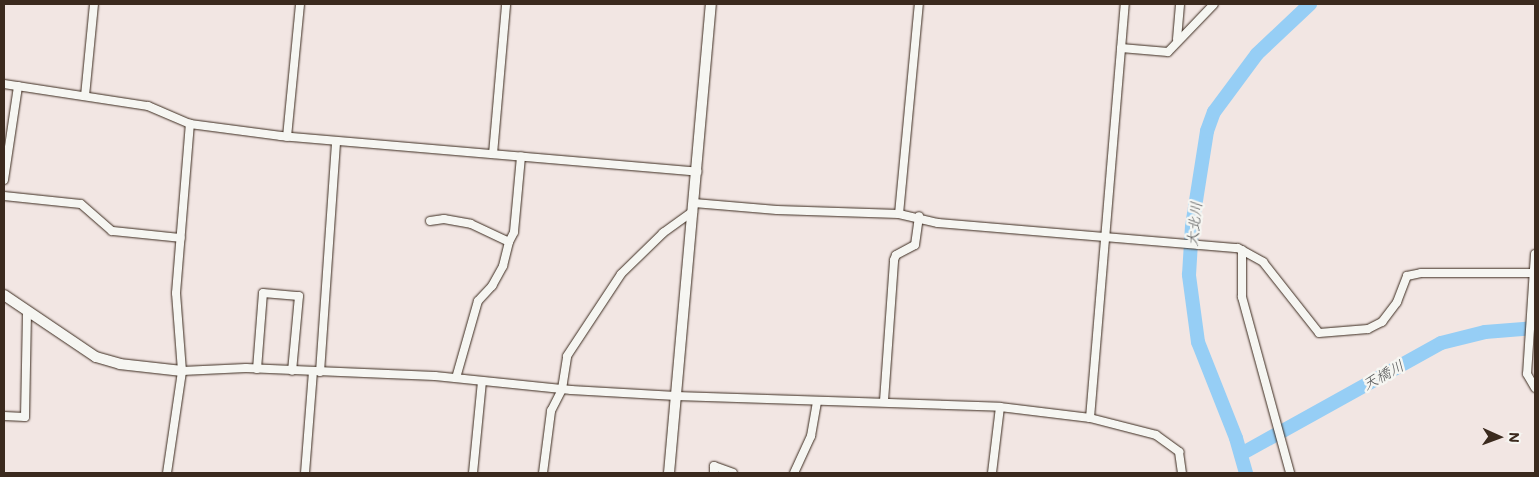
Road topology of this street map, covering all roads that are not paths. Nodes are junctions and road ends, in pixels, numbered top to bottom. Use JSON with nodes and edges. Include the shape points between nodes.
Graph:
{"nodes":[{"id":1,"x":94,"y":4,"type":"edge"},
{"id":2,"x":300,"y":4,"type":"edge"},
{"id":3,"x":506,"y":4,"type":"edge"},
{"id":4,"x":711,"y":4,"type":"edge"},
{"id":5,"x":919,"y":4,"type":"edge"},
{"id":6,"x":1125,"y":4,"type":"edge"},
{"id":7,"x":1180,"y":4,"type":"edge"},
{"id":8,"x":1214,"y":4,"type":"edge"},
{"id":9,"x":1177,"y":39,"type":"junction"},
{"id":10,"x":1122,"y":48,"type":"junction"},
{"id":11,"x":4,"y":84,"type":"edge"},
{"id":12,"x":18,"y":86,"type":"junction"},
{"id":13,"x":86,"y":96,"type":"junction"},
{"id":14,"x":190,"y":124,"type":"junction"},
{"id":15,"x":287,"y":137,"type":"junction"},
{"id":16,"x":336,"y":143,"type":"junction"},
{"id":17,"x":493,"y":154,"type":"junction"},
{"id":18,"x":521,"y":156,"type":"junction"},
{"id":19,"x":697,"y":172,"type":"junction"},
{"id":20,"x":4,"y":180,"type":"edge"},
{"id":21,"x":4,"y":196,"type":"edge"},
{"id":22,"x":694,"y":207,"type":"junction"},
{"id":23,"x":899,"y":214,"type":"junction"},
{"id":24,"x":920,"y":216,"type":"junction"},
{"id":25,"x":430,"y":220,"type":"dead end"},
{"id":26,"x":180,"y":238,"type":"junction"},
{"id":27,"x":1108,"y":238,"type":"junction"},
{"id":28,"x":509,"y":242,"type":"junction"},
{"id":29,"x":1240,"y":249,"type":"junction"},
{"id":30,"x":1535,"y":254,"type":"edge"},
{"id":31,"x":1535,"y":273,"type":"edge"},
{"id":32,"x":4,"y":295,"type":"edge"},
{"id":33,"x":27,"y":312,"type":"junction"},
{"id":34,"x":257,"y":369,"type":"junction"},
{"id":35,"x":182,"y":371,"type":"junction"},
{"id":36,"x":292,"y":371,"type":"junction"},
{"id":37,"x":317,"y":372,"type":"junction"},
{"id":38,"x":456,"y":378,"type":"junction"},
{"id":39,"x":482,"y":381,"type":"junction"},
{"id":40,"x":1535,"y":388,"type":"edge"},
{"id":41,"x":562,"y":389,"type":"junction"},
{"id":42,"x":676,"y":396,"type":"junction"},
{"id":43,"x":884,"y":401,"type":"junction"},
{"id":44,"x":817,"y":402,"type":"junction"},
{"id":45,"x":1000,"y":407,"type":"junction"},
{"id":46,"x":4,"y":416,"type":"edge"},
{"id":47,"x":1090,"y":418,"type":"junction"},
{"id":48,"x":167,"y":473,"type":"edge"},
{"id":49,"x":305,"y":473,"type":"edge"},
{"id":50,"x":473,"y":473,"type":"edge"},
{"id":51,"x":542,"y":473,"type":"edge"},
{"id":52,"x":669,"y":473,"type":"edge"},
{"id":53,"x":714,"y":473,"type":"edge"},
{"id":54,"x":733,"y":473,"type":"edge"},
{"id":55,"x":794,"y":473,"type":"edge"},
{"id":56,"x":992,"y":473,"type":"edge"},
{"id":57,"x":1182,"y":473,"type":"edge"},
{"id":58,"x":1290,"y":473,"type":"edge"}],
"edges":[{"from":1,"to":13,"type":"street"},
{"from":2,"to":15,"type":"street"},
{"from":3,"to":17,"type":"street"},
{"from":4,"to":19,"type":"street"},
{"from":5,"to":23,"type":"street"},
{"from":6,"to":10,"type":"street"},
{"from":7,"to":9,"type":"street"},
{"from":8,"to":9,"type":"street"},
{"from":9,"to":10,"type":"street","via":[[1168,52]]},
{"from":10,"to":27,"type":"street"},
{"from":11,"to":12,"type":"street"},
{"from":12,"to":13,"type":"street"},
{"from":12,"to":20,"type":"street"},
{"from":13,"to":14,"type":"street","via":[[148,106]]},
{"from":14,"to":15,"type":"street"},
{"from":14,"to":26,"type":"street"},
{"from":15,"to":16,"type":"street"},
{"from":16,"to":17,"type":"street"},
{"from":16,"to":37,"type":"street"},
{"from":17,"to":18,"type":"street"},
{"from":18,"to":19,"type":"street"},
{"from":18,"to":28,"type":"street","via":[[514,232]]},
{"from":19,"to":22,"type":"street"},
{"from":21,"to":26,"type":"street","via":[[82,204],[112,231]]},
{"from":22,"to":23,"type":"street"},
{"from":22,"to":41,"type":"street","via":[[621,274],[567,356]]},
{"from":22,"to":42,"type":"street"},
{"from":23,"to":24,"type":"street"},
{"from":24,"to":27,"type":"street","via":[[938,223]]},
{"from":24,"to":43,"type":"street","via":[[915,245],[896,255],[894,260]]},
{"from":25,"to":28,"type":"street","via":[[471,224]]},
{"from":26,"to":35,"type":"street","via":[[176,293]]},
{"from":27,"to":29,"type":"street"},
{"from":27,"to":47,"type":"street"},
{"from":28,"to":38,"type":"street","via":[[503,266],[492,286],[478,301]]},
{"from":29,"to":31,"type":"street","via":[[1263,262],[1319,333],[1368,328],[1382,322],[1397,302],[1407,276],[1422,273]]},
{"from":29,"to":58,"type":"street","via":[[1242,297]]},
{"from":30,"to":31,"type":"street"},
{"from":31,"to":40,"type":"street","via":[[1527,374]]},
{"from":32,"to":33,"type":"street"},
{"from":33,"to":35,"type":"street","via":[[96,357],[120,364]]},
{"from":33,"to":46,"type":"street","via":[[25,416]]},
{"from":34,"to":35,"type":"street"},
{"from":34,"to":36,"type":"street"},
{"from":34,"to":36,"type":"street","via":[[263,294],[299,296]]},
{"from":35,"to":48,"type":"street"},
{"from":36,"to":37,"type":"street"},
{"from":37,"to":38,"type":"street"},
{"from":37,"to":49,"type":"street"},
{"from":38,"to":39,"type":"street"},
{"from":39,"to":41,"type":"street"},
{"from":39,"to":50,"type":"street"},
{"from":41,"to":42,"type":"street"},
{"from":41,"to":51,"type":"street","via":[[551,411]]},
{"from":42,"to":44,"type":"street"},
{"from":42,"to":52,"type":"street"},
{"from":43,"to":44,"type":"street"},
{"from":43,"to":45,"type":"street"},
{"from":44,"to":55,"type":"street","via":[[811,436]]},
{"from":45,"to":47,"type":"street"},
{"from":45,"to":56,"type":"street"},
{"from":47,"to":57,"type":"street","via":[[1156,435],[1179,452]]},
{"from":53,"to":54,"type":"street","via":[[714,466]]}]}
